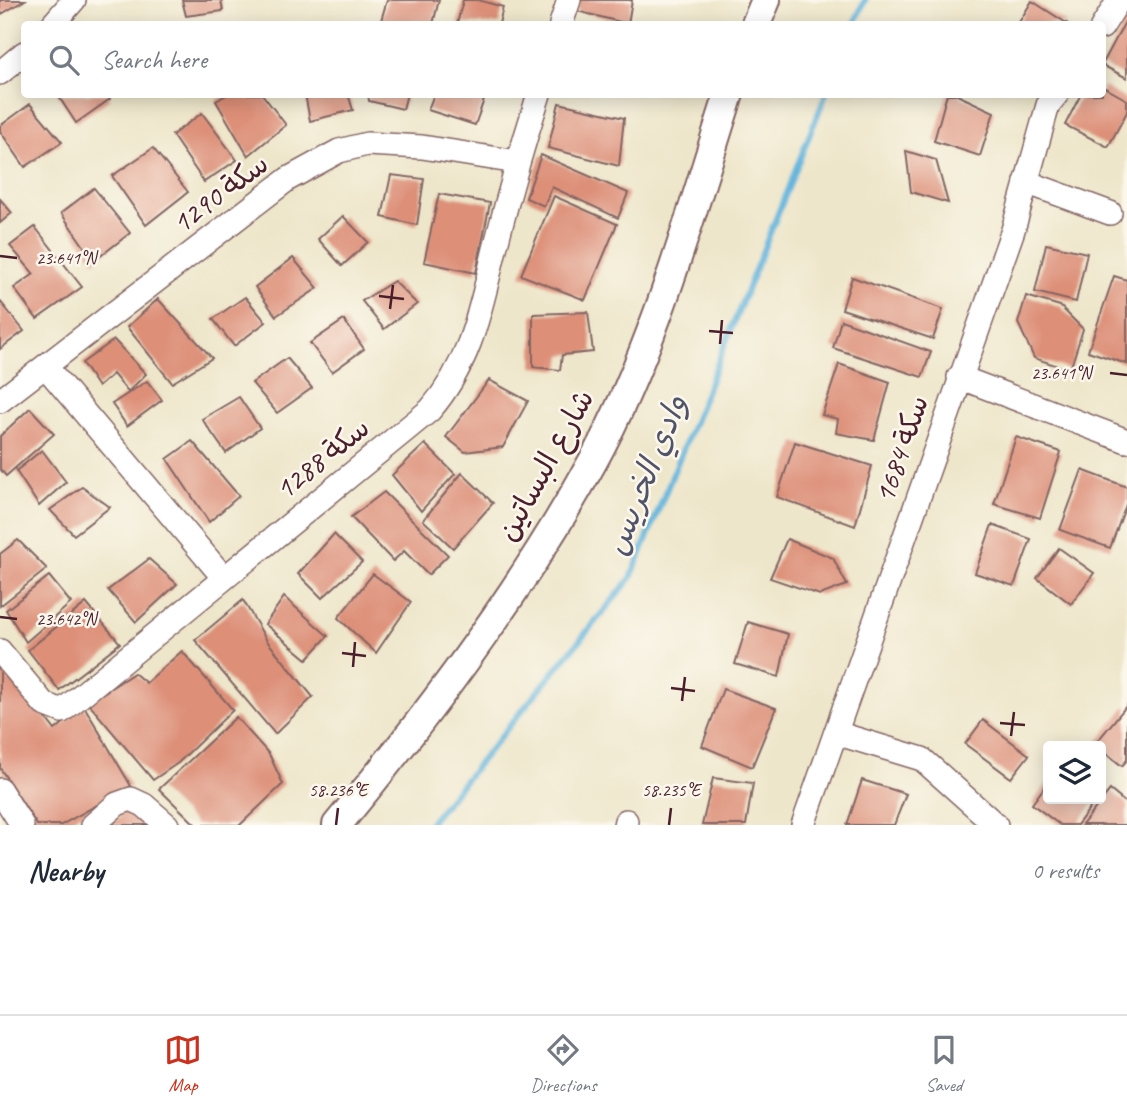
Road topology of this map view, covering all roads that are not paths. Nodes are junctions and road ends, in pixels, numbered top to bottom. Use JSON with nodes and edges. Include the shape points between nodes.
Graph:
{"nodes":[{"id":1,"x":74,"y":0,"type":"edge"},
{"id":2,"x":569,"y":0,"type":"edge"},
{"id":3,"x":766,"y":0,"type":"edge"},
{"id":4,"x":1119,"y":0,"type":"edge"},
{"id":5,"x":56,"y":21,"type":"edge"},
{"id":6,"x":562,"y":21,"type":"edge"},
{"id":7,"x":757,"y":21,"type":"edge"},
{"id":8,"x":1106,"y":21,"type":"edge"},
{"id":9,"x":21,"y":56,"type":"edge"},
{"id":10,"x":0,"y":73,"type":"edge"},
{"id":11,"x":538,"y":98,"type":"edge"},
{"id":12,"x":728,"y":98,"type":"edge"},
{"id":13,"x":1054,"y":98,"type":"edge"},
{"id":14,"x":517,"y":162,"type":"junction"},
{"id":15,"x":1026,"y":182,"type":"junction"},
{"id":16,"x":1110,"y":214,"type":"dead end"},
{"id":17,"x":46,"y":367,"type":"junction"},
{"id":18,"x":959,"y":377,"type":"junction"},
{"id":19,"x":0,"y":401,"type":"edge"},
{"id":20,"x":1127,"y":441,"type":"edge"},
{"id":21,"x":224,"y":579,"type":"junction"},
{"id":22,"x":0,"y":651,"type":"edge"},
{"id":23,"x":836,"y":733,"type":"junction"},
{"id":24,"x":0,"y":790,"type":"edge"},
{"id":25,"x":22,"y":825,"type":"edge"},
{"id":26,"x":93,"y":825,"type":"edge"},
{"id":27,"x":166,"y":825,"type":"edge"},
{"id":28,"x":337,"y":825,"type":"edge"},
{"id":29,"x":803,"y":825,"type":"edge"},
{"id":30,"x":996,"y":825,"type":"edge"}],
"edges":[{"from":1,"to":5,"type":"street"},
{"from":2,"to":6,"type":"street"},
{"from":3,"to":7,"type":"street"},
{"from":4,"to":8,"type":"street"},
{"from":9,"to":10,"type":"street"},
{"from":11,"to":14,"type":"street","name":"سكة 1288"},
{"from":12,"to":28,"type":"street","name":"شارع البساتين","via":[[643,350],[593,460],[517,583],[418,724]]},
{"from":13,"to":15,"type":"street","name":"سكة 1684"},
{"from":14,"to":17,"type":"street","name":"سكة 1290","via":[[390,143],[339,151],[288,179]]},
{"from":14,"to":21,"type":"street","name":"سكة 1288","via":[[471,341],[449,387],[430,410]]},
{"from":15,"to":16,"type":"street"},
{"from":15,"to":18,"type":"street","name":"سكة 1684"},
{"from":17,"to":19,"type":"street","name":"سكة 1290"},
{"from":17,"to":21,"type":"street"},
{"from":18,"to":20,"type":"street"},
{"from":18,"to":23,"type":"street","name":"سكة 1684"},
{"from":21,"to":22,"type":"street","name":"سكة 1288","via":[[62,711],[44,704]]},
{"from":23,"to":29,"type":"street","name":"سكة 1684"},
{"from":23,"to":30,"type":"street","via":[[922,759]]},
{"from":24,"to":25,"type":"street"},
{"from":26,"to":27,"type":"street","via":[[117,804],[131,799]]}]}
